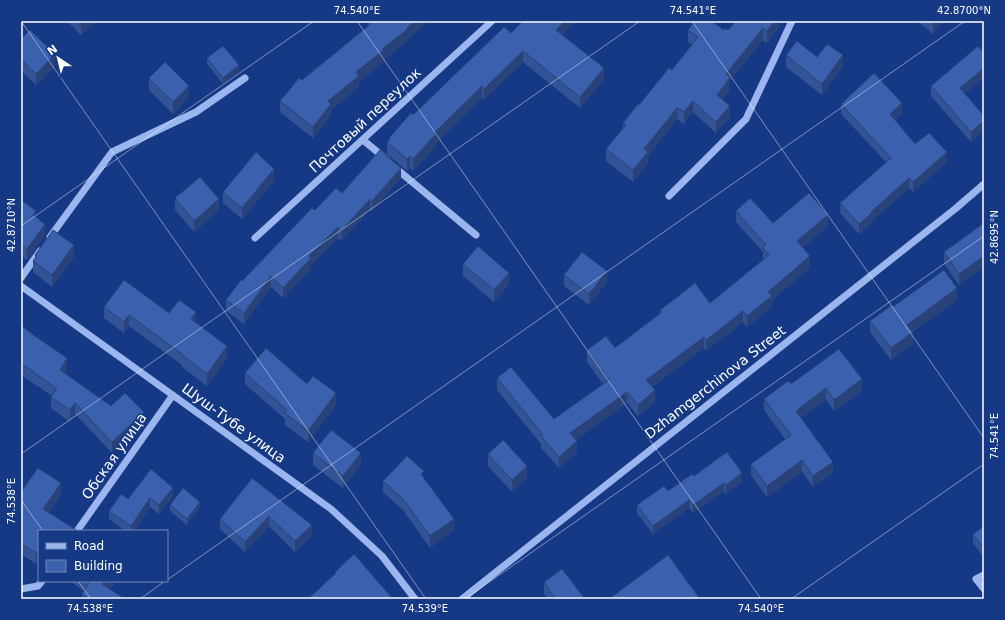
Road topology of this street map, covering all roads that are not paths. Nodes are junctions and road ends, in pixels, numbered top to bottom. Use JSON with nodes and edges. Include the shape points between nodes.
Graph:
{"nodes":[{"id":1,"x":492,"y":21,"type":"edge"},
{"id":2,"x":792,"y":21,"type":"edge"},
{"id":3,"x":245,"y":78,"type":"dead end"},
{"id":4,"x":363,"y":140,"type":"junction"},
{"id":5,"x":984,"y":184,"type":"edge"},
{"id":6,"x":669,"y":196,"type":"dead end"},
{"id":7,"x":476,"y":235,"type":"dead end"},
{"id":8,"x":255,"y":238,"type":"dead end"},
{"id":9,"x":21,"y":278,"type":"edge"},
{"id":10,"x":21,"y":286,"type":"edge"},
{"id":11,"x":172,"y":395,"type":"junction"},
{"id":12,"x":78,"y":530,"type":"edge"},
{"id":13,"x":984,"y":575,"type":"edge"},
{"id":14,"x":41,"y":582,"type":"edge"},
{"id":15,"x":21,"y":589,"type":"edge"},
{"id":16,"x":984,"y":589,"type":"edge"},
{"id":17,"x":415,"y":599,"type":"edge"},
{"id":18,"x":462,"y":599,"type":"edge"}],
"edges":[{"from":1,"to":4,"type":"street","name":"Почтовый переулок"},
{"from":2,"to":6,"type":"street","via":[[746,119]]},
{"from":3,"to":9,"type":"street","via":[[196,112],[112,152]]},
{"from":4,"to":7,"type":"street"},
{"from":4,"to":8,"type":"street","name":"Почтовый переулок"},
{"from":5,"to":18,"type":"street","name":"Dzhamgerchinova Street"},
{"from":10,"to":11,"type":"street","name":"Шуш-Тубе улица"},
{"from":11,"to":12,"type":"street","name":"Обская улица"},
{"from":11,"to":17,"type":"street","name":"Шуш-Тубе улица","via":[[331,509],[382,556]]},
{"from":13,"to":16,"type":"street","via":[[976,579]]},
{"from":14,"to":15,"type":"street","via":[[38,586]]}]}
